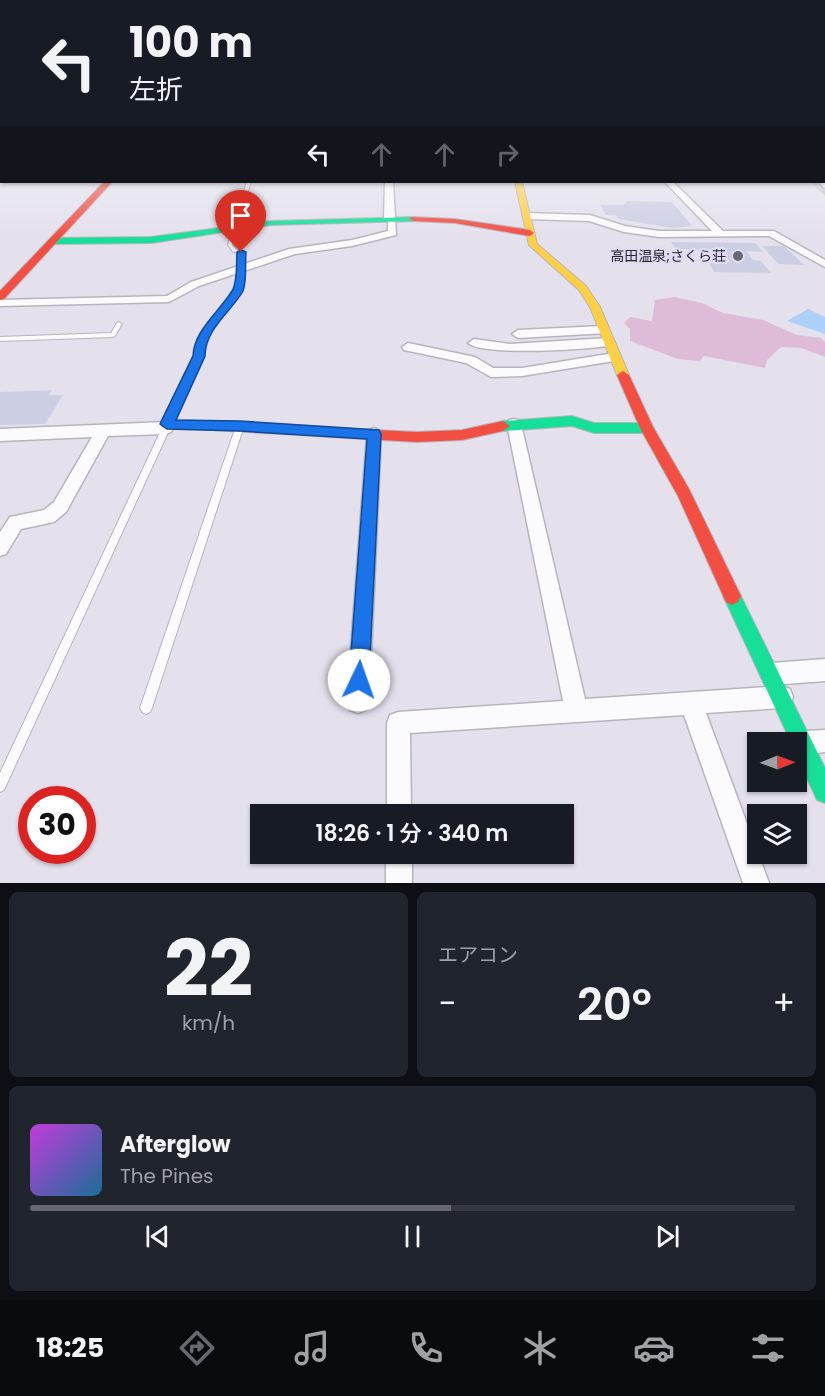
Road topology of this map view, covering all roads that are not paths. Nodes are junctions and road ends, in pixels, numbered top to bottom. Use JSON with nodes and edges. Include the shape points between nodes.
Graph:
{"nodes":[{"id":1,"x":107,"y":183,"type":"edge"},
{"id":2,"x":249,"y":183,"type":"edge"},
{"id":3,"x":389,"y":183,"type":"edge"},
{"id":4,"x":518,"y":183,"type":"edge"},
{"id":5,"x":670,"y":183,"type":"edge"},
{"id":6,"x":527,"y":216,"type":"junction"},
{"id":7,"x":390,"y":218,"type":"junction"},
{"id":8,"x":233,"y":230,"type":"junction"},
{"id":9,"x":530,"y":233,"type":"junction"},
{"id":10,"x":720,"y":233,"type":"junction"},
{"id":11,"x":52,"y":241,"type":"junction"},
{"id":12,"x":825,"y":264,"type":"edge"},
{"id":13,"x":239,"y":270,"type":"junction"},
{"id":14,"x":0,"y":297,"type":"edge"},
{"id":15,"x":0,"y":303,"type":"edge"},
{"id":16,"x":119,"y":324,"type":"dead end"},
{"id":17,"x":518,"y":334,"type":"dead end"},
{"id":18,"x":606,"y":336,"type":"junction"},
{"id":19,"x":0,"y":339,"type":"edge"},
{"id":20,"x":474,"y":343,"type":"dead end"},
{"id":21,"x":408,"y":347,"type":"dead end"},
{"id":22,"x":199,"y":356,"type":"joint"},
{"id":23,"x":614,"y":357,"type":"junction"},
{"id":24,"x":514,"y":424,"type":"junction"},
{"id":25,"x":166,"y":426,"type":"junction"},
{"id":26,"x":240,"y":426,"type":"junction"},
{"id":27,"x":647,"y":428,"type":"junction"},
{"id":28,"x":103,"y":431,"type":"junction"},
{"id":29,"x":374,"y":434,"type":"junction"},
{"id":30,"x":0,"y":435,"type":"edge"},
{"id":31,"x":0,"y":548,"type":"edge"},
{"id":32,"x":825,"y":670,"type":"edge"},
{"id":33,"x":771,"y":674,"type":"junction"},
{"id":34,"x":782,"y":697,"type":"junction"},
{"id":35,"x":358,"y":702,"type":"dead end"},
{"id":36,"x":691,"y":703,"type":"junction"},
{"id":37,"x":146,"y":708,"type":"dead end"},
{"id":38,"x":576,"y":710,"type":"junction"},
{"id":39,"x":814,"y":742,"type":"edge"},
{"id":40,"x":0,"y":786,"type":"edge"},
{"id":41,"x":825,"y":792,"type":"edge"},
{"id":42,"x":399,"y":804,"type":"edge"},
{"id":43,"x":399,"y":864,"type":"edge"},
{"id":44,"x":399,"y":883,"type":"edge"},
{"id":45,"x":756,"y":883,"type":"edge"}],
"edges":[{"from":1,"to":11,"type":"street"},
{"from":2,"to":8,"type":"lane"},
{"from":3,"to":7,"type":"street"},
{"from":4,"to":6,"type":"street"},
{"from":5,"to":10,"type":"street"},
{"from":6,"to":9,"type":"street"},
{"from":6,"to":10,"type":"street","via":[[590,218],[624,229],[659,234]]},
{"from":7,"to":8,"type":"street","via":[[271,223]]},
{"from":7,"to":9,"type":"street","via":[[455,221]]},
{"from":7,"to":13,"type":"street","via":[[393,233],[293,251]]},
{"from":8,"to":11,"type":"street","via":[[151,240]]},
{"from":8,"to":13,"type":"lane","via":[[230,245],[241,252]]},
{"from":9,"to":18,"type":"street","via":[[533,245],[584,288]]},
{"from":10,"to":12,"type":"street","via":[[771,233]]},
{"from":11,"to":14,"type":"street"},
{"from":13,"to":15,"type":"street","via":[[195,284],[169,299]]},
{"from":13,"to":22,"type":"lane","via":[[239,289],[209,328],[199,346]]},
{"from":16,"to":19,"type":"lane","via":[[113,335]]},
{"from":17,"to":18,"type":"street"},
{"from":18,"to":20,"type":"street","via":[[510,348]]},
{"from":18,"to":23,"type":"street"},
{"from":21,"to":23,"type":"street","via":[[470,360],[491,373],[522,372]]},
{"from":22,"to":25,"type":"street"},
{"from":23,"to":27,"type":"street"},
{"from":24,"to":27,"type":"street","via":[[572,421],[594,428]]},
{"from":24,"to":29,"type":"street","via":[[462,435]]},
{"from":24,"to":38,"type":"street"},
{"from":25,"to":26,"type":"street"},
{"from":25,"to":28,"type":"street"},
{"from":25,"to":40,"type":"lane"},
{"from":26,"to":29,"type":"street"},
{"from":26,"to":37,"type":"lane"},
{"from":27,"to":33,"type":"street","via":[[684,493]]},
{"from":28,"to":30,"type":"street"},
{"from":28,"to":31,"type":"street","via":[[60,507],[48,517],[16,522]]},
{"from":29,"to":35,"type":"street"},
{"from":32,"to":33,"type":"street"},
{"from":33,"to":34,"type":"street"},
{"from":34,"to":36,"type":"street"},
{"from":34,"to":39,"type":"street"},
{"from":36,"to":38,"type":"street"},
{"from":36,"to":45,"type":"street"},
{"from":38,"to":42,"type":"street","via":[[398,723]]},
{"from":39,"to":41,"type":"street"},
{"from":43,"to":44,"type":"street"}]}
